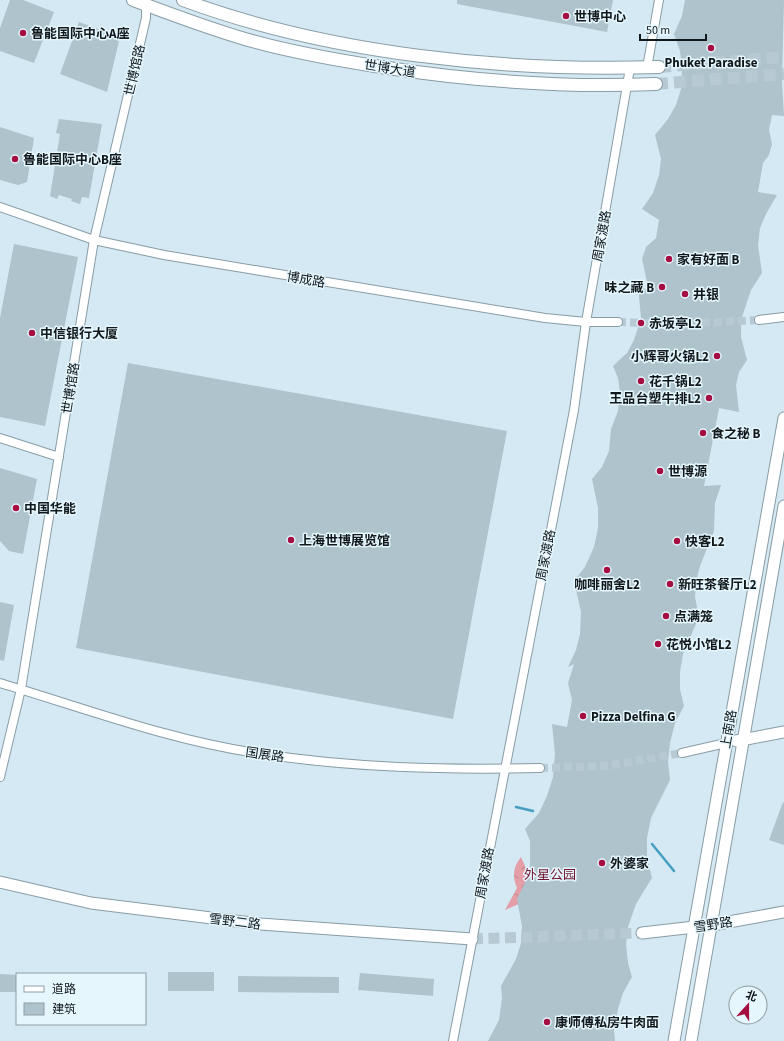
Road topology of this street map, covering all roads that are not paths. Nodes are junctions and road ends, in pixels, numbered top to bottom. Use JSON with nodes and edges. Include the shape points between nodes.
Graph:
{"nodes":[{"id":1,"x":133,"y":0,"type":"edge"},
{"id":2,"x":183,"y":0,"type":"edge"},
{"id":3,"x":659,"y":0,"type":"edge"},
{"id":4,"x":146,"y":2,"type":"edge"},
{"id":5,"x":653,"y":67,"type":"joint"},
{"id":6,"x":630,"y":68,"type":"junction"},
{"id":7,"x":656,"y":84,"type":"tunnel mouth"},
{"id":8,"x":627,"y":86,"type":"junction"},
{"id":9,"x":0,"y":207,"type":"edge"},
{"id":10,"x":94,"y":240,"type":"junction"},
{"id":11,"x":784,"y":317,"type":"edge"},
{"id":12,"x":759,"y":320,"type":"tunnel mouth"},
{"id":13,"x":586,"y":322,"type":"junction"},
{"id":14,"x":618,"y":322,"type":"tunnel mouth"},
{"id":15,"x":784,"y":418,"type":"edge"},
{"id":16,"x":0,"y":438,"type":"edge"},
{"id":17,"x":59,"y":456,"type":"junction"},
{"id":18,"x":784,"y":506,"type":"edge"},
{"id":19,"x":0,"y":682,"type":"edge"},
{"id":20,"x":21,"y":689,"type":"junction"},
{"id":21,"x":784,"y":732,"type":"edge"},
{"id":22,"x":743,"y":739,"type":"junction"},
{"id":23,"x":726,"y":743,"type":"junction"},
{"id":24,"x":682,"y":753,"type":"tunnel mouth"},
{"id":25,"x":504,"y":768,"type":"junction"},
{"id":26,"x":540,"y":768,"type":"tunnel mouth"},
{"id":27,"x":0,"y":777,"type":"edge"},
{"id":28,"x":0,"y":882,"type":"edge"},
{"id":29,"x":784,"y":912,"type":"edge"},
{"id":30,"x":712,"y":925,"type":"junction"},
{"id":31,"x":693,"y":928,"type":"junction"},
{"id":32,"x":642,"y":933,"type":"tunnel mouth"},
{"id":33,"x":472,"y":939,"type":"junction"},
{"id":34,"x":453,"y":1041,"type":"edge"},
{"id":35,"x":674,"y":1041,"type":"edge"},
{"id":36,"x":691,"y":1041,"type":"edge"}],
"edges":[{"from":1,"to":4,"type":"main road","name":"世博大道"},
{"from":2,"to":6,"type":"main road","name":"世博大道","via":[[247,21],[354,45],[458,61]]},
{"from":3,"to":5,"type":"street"},
{"from":4,"to":8,"type":"main road","name":"世博大道","via":[[182,19],[246,40],[354,63],[454,78],[542,85]]},
{"from":4,"to":10,"type":"street","name":"世博馆路","via":[[146,18]]},
{"from":5,"to":6,"type":"main road","name":"世博大道"},
{"from":6,"to":8,"type":"street","name":"周家渡路"},
{"from":7,"to":8,"type":"main road","name":"世博大道"},
{"from":8,"to":13,"type":"street","name":"周家渡路"},
{"from":9,"to":10,"type":"street","name":"博成路"},
{"from":10,"to":13,"type":"street","name":"博成路","via":[[164,255],[345,286],[545,318]]},
{"from":10,"to":17,"type":"street","name":"世博馆路"},
{"from":11,"to":12,"type":"street"},
{"from":13,"to":14,"type":"street","name":"博成路"},
{"from":13,"to":25,"type":"street","name":"周家渡路","via":[[574,410]]},
{"from":15,"to":23,"type":"main road","name":"上南路"},
{"from":16,"to":17,"type":"street"},
{"from":17,"to":20,"type":"street","name":"世博馆路"},
{"from":18,"to":22,"type":"main road","name":"上南路"},
{"from":19,"to":20,"type":"street","name":"国展路"},
{"from":20,"to":25,"type":"street","name":"国展路","via":[[128,723],[256,753],[371,765]]},
{"from":20,"to":27,"type":"street","name":"世博馆路"},
{"from":21,"to":22,"type":"main road"},
{"from":22,"to":23,"type":"main road"},
{"from":22,"to":30,"type":"main road","name":"上南路"},
{"from":23,"to":24,"type":"street"},
{"from":23,"to":31,"type":"main road","name":"上南路"},
{"from":25,"to":26,"type":"street","name":"国展路"},
{"from":25,"to":33,"type":"street","name":"周家渡路"},
{"from":28,"to":33,"type":"main road","name":"雪野二路","via":[[91,903],[260,924]]},
{"from":29,"to":30,"type":"main road","name":"雪野路"},
{"from":30,"to":31,"type":"main road","name":"雪野路"},
{"from":30,"to":36,"type":"main road","name":"上南路"},
{"from":31,"to":32,"type":"main road","name":"雪野路"},
{"from":31,"to":35,"type":"main road","name":"上南路"},
{"from":33,"to":34,"type":"street","name":"周家渡路"}]}
